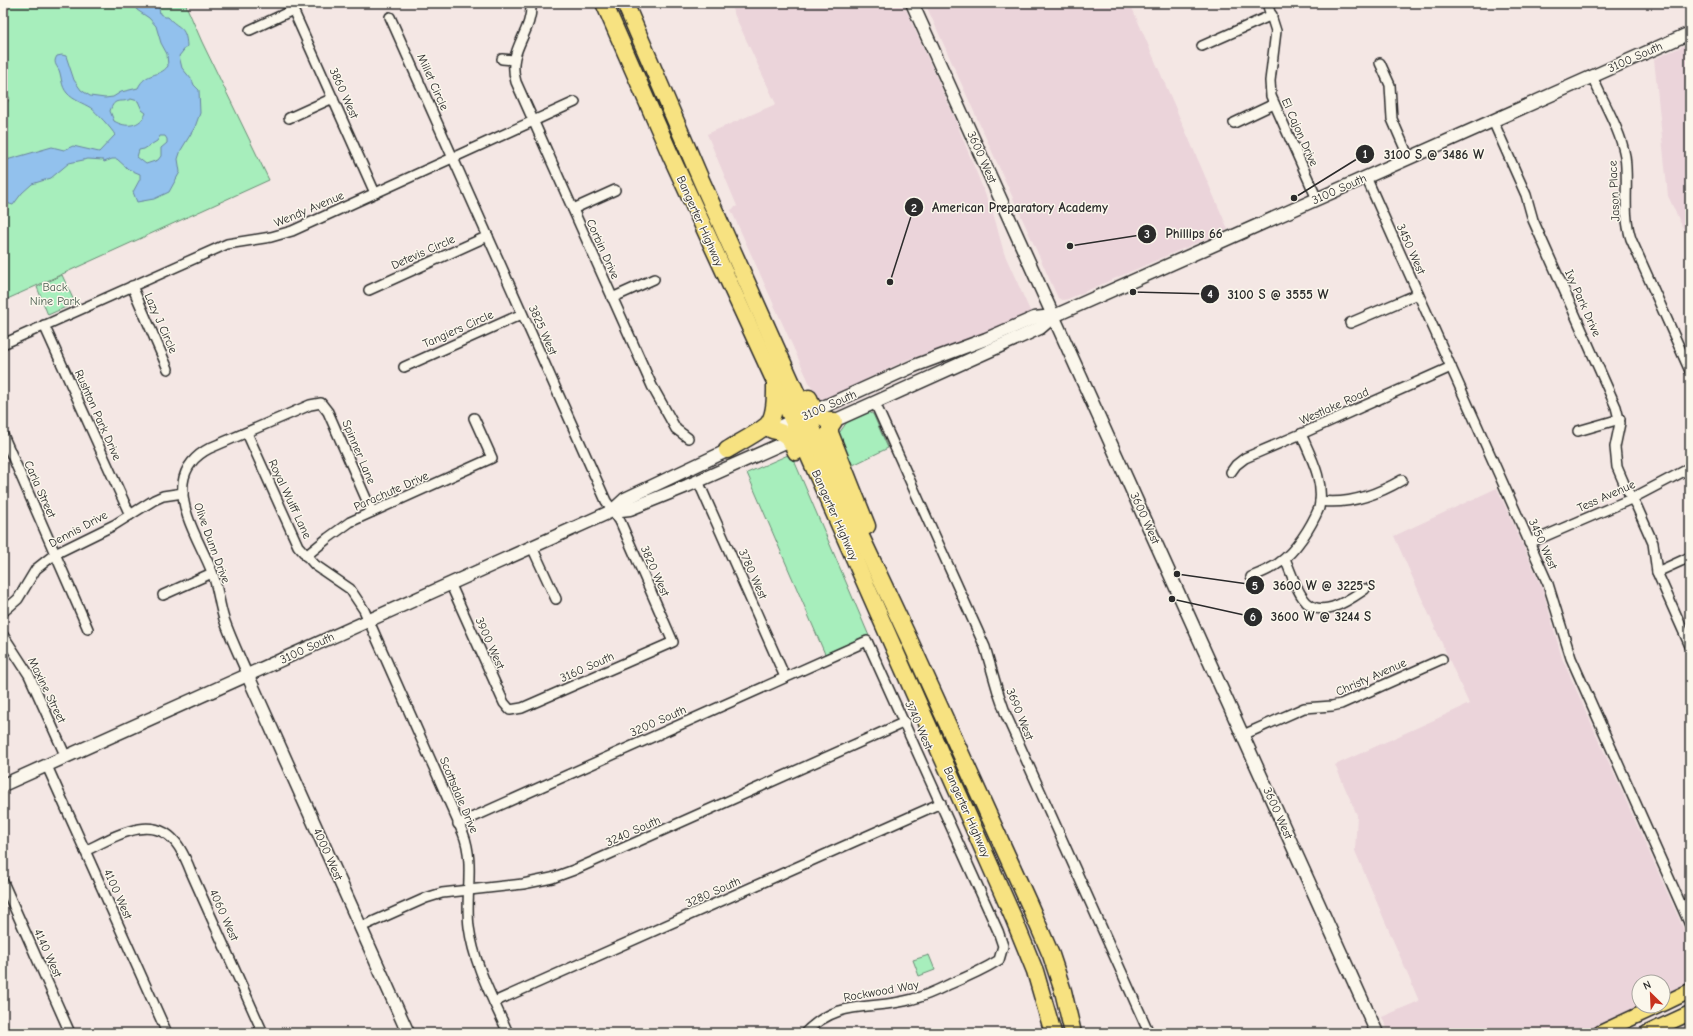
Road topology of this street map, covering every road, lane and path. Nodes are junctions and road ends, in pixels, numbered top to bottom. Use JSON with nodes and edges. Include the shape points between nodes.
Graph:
{"nodes":[{"id":1,"x":531,"y":3,"type":"edge"},
{"id":2,"x":604,"y":3,"type":"edge"},
{"id":3,"x":625,"y":3,"type":"edge"},
{"id":4,"x":912,"y":3,"type":"edge"},
{"id":5,"x":1267,"y":3,"type":"edge"},
{"id":6,"x":292,"y":6,"type":"edge"},
{"id":7,"x":1272,"y":15,"type":"junction"},
{"id":8,"x":390,"y":17,"type":"dead end"},
{"id":9,"x":250,"y":30,"type":"dead end"},
{"id":10,"x":1690,"y":33,"type":"edge"},
{"id":11,"x":623,"y":44,"type":"junction"},
{"id":12,"x":1202,"y":46,"type":"dead end"},
{"id":13,"x":502,"y":59,"type":"dead end"},
{"id":14,"x":514,"y":60,"type":"junction"},
{"id":15,"x":1380,"y":63,"type":"dead end"},
{"id":16,"x":1592,"y":76,"type":"junction"},
{"id":17,"x":333,"y":98,"type":"junction"},
{"id":18,"x":576,"y":102,"type":"dead end"},
{"id":19,"x":1274,"y":104,"type":"junction"},
{"id":20,"x":289,"y":118,"type":"dead end"},
{"id":21,"x":1493,"y":120,"type":"junction"},
{"id":22,"x":534,"y":121,"type":"junction"},
{"id":23,"x":1234,"y":123,"type":"dead end"},
{"id":24,"x":453,"y":157,"type":"junction"},
{"id":25,"x":1409,"y":158,"type":"junction"},
{"id":26,"x":1366,"y":177,"type":"junction"},
{"id":27,"x":615,"y":190,"type":"dead end"},
{"id":28,"x":375,"y":193,"type":"junction"},
{"id":29,"x":1317,"y":199,"type":"junction"},
{"id":30,"x":713,"y":208,"type":"junction"},
{"id":31,"x":573,"y":209,"type":"junction"},
{"id":32,"x":488,"y":236,"type":"junction"},
{"id":33,"x":654,"y":278,"type":"dead end"},
{"id":34,"x":132,"y":286,"type":"junction"},
{"id":35,"x":369,"y":290,"type":"dead end"},
{"id":36,"x":1418,"y":294,"type":"junction"},
{"id":37,"x":612,"y":298,"type":"junction"},
{"id":38,"x":522,"y":314,"type":"junction"},
{"id":39,"x":1054,"y":316,"type":"junction"},
{"id":40,"x":1350,"y":323,"type":"dead end"},
{"id":41,"x":44,"y":325,"type":"junction"},
{"id":42,"x":3,"y":344,"type":"edge"},
{"id":43,"x":404,"y":367,"type":"dead end"},
{"id":44,"x":1451,"y":367,"type":"junction"},
{"id":45,"x":168,"y":369,"type":"dead end"},
{"id":46,"x":1690,"y":371,"type":"edge"},
{"id":47,"x":774,"y":382,"type":"junction"},
{"id":48,"x":875,"y":402,"type":"junction"},
{"id":49,"x":321,"y":403,"type":"joint"},
{"id":50,"x":805,"y":416,"type":"junction"},
{"id":51,"x":474,"y":418,"type":"dead end"},
{"id":52,"x":1620,"y":419,"type":"junction"},
{"id":53,"x":834,"y":421,"type":"junction"},
{"id":54,"x":772,"y":430,"type":"junction"},
{"id":55,"x":1578,"y":431,"type":"dead end"},
{"id":56,"x":247,"y":433,"type":"junction"},
{"id":57,"x":1301,"y":434,"type":"junction"},
{"id":58,"x":3,"y":435,"type":"edge"},
{"id":59,"x":801,"y":435,"type":"junction"},
{"id":60,"x":688,"y":438,"type":"dead end"},
{"id":61,"x":727,"y":450,"type":"junction"},
{"id":62,"x":1690,"y":468,"type":"edge"},
{"id":63,"x":1231,"y":472,"type":"dead end"},
{"id":64,"x":1402,"y":480,"type":"dead end"},
{"id":65,"x":698,"y":481,"type":"junction"},
{"id":66,"x":183,"y":493,"type":"junction"},
{"id":67,"x":1631,"y":499,"type":"junction"},
{"id":68,"x":1320,"y":502,"type":"junction"},
{"id":69,"x":612,"y":511,"type":"junction"},
{"id":70,"x":372,"y":512,"type":"junction"},
{"id":71,"x":130,"y":515,"type":"junction"},
{"id":72,"x":1529,"y":543,"type":"junction"},
{"id":73,"x":532,"y":547,"type":"junction"},
{"id":74,"x":55,"y":554,"type":"junction"},
{"id":75,"x":306,"y":556,"type":"junction"},
{"id":76,"x":1690,"y":557,"type":"edge"},
{"id":77,"x":1285,"y":559,"type":"junction"},
{"id":78,"x":1657,"y":572,"type":"junction"},
{"id":79,"x":212,"y":574,"type":"junction"},
{"id":80,"x":1251,"y":577,"type":"dead end"},
{"id":81,"x":881,"y":580,"type":"junction"},
{"id":82,"x":450,"y":583,"type":"junction"},
{"id":83,"x":1365,"y":589,"type":"dead end"},
{"id":84,"x":163,"y":595,"type":"dead end"},
{"id":85,"x":556,"y":599,"type":"dead end"},
{"id":86,"x":3,"y":612,"type":"edge"},
{"id":87,"x":368,"y":620,"type":"junction"},
{"id":88,"x":88,"y":629,"type":"dead end"},
{"id":89,"x":3,"y":635,"type":"edge"},
{"id":90,"x":867,"y":641,"type":"joint"},
{"id":91,"x":673,"y":642,"type":"joint"},
{"id":92,"x":1690,"y":646,"type":"edge"},
{"id":93,"x":896,"y":651,"type":"junction"},
{"id":94,"x":1442,"y":659,"type":"dead end"},
{"id":95,"x":248,"y":676,"type":"junction"},
{"id":96,"x":785,"y":677,"type":"junction"},
{"id":97,"x":510,"y":710,"type":"joint"},
{"id":98,"x":905,"y":722,"type":"junction"},
{"id":99,"x":1243,"y":735,"type":"junction"},
{"id":100,"x":66,"y":757,"type":"junction"},
{"id":101,"x":47,"y":766,"type":"junction"},
{"id":102,"x":968,"y":769,"type":"junction"},
{"id":103,"x":3,"y":786,"type":"edge"},
{"id":104,"x":941,"y":803,"type":"junction"},
{"id":105,"x":458,"y":824,"type":"junction"},
{"id":106,"x":85,"y":851,"type":"junction"},
{"id":107,"x":3,"y":882,"type":"edge"},
{"id":108,"x":469,"y":889,"type":"junction"},
{"id":109,"x":1690,"y":925,"type":"edge"},
{"id":110,"x":361,"y":927,"type":"junction"},
{"id":111,"x":986,"y":968,"type":"joint"},
{"id":112,"x":1690,"y":991,"type":"edge"},
{"id":113,"x":1671,"y":1000,"type":"edge"},
{"id":114,"x":494,"y":1002,"type":"junction"},
{"id":115,"x":1048,"y":1014,"type":"junction"},
{"id":116,"x":1641,"y":1014,"type":"edge"},
{"id":117,"x":1690,"y":1014,"type":"edge"},
{"id":118,"x":1071,"y":1032,"type":"edge"},
{"id":119,"x":70,"y":1033,"type":"edge"},
{"id":120,"x":167,"y":1033,"type":"edge"},
{"id":121,"x":263,"y":1033,"type":"edge"},
{"id":122,"x":408,"y":1033,"type":"edge"},
{"id":123,"x":508,"y":1033,"type":"edge"},
{"id":124,"x":805,"y":1033,"type":"edge"},
{"id":125,"x":1053,"y":1033,"type":"edge"},
{"id":126,"x":1149,"y":1033,"type":"edge"},
{"id":127,"x":1377,"y":1033,"type":"edge"},
{"id":128,"x":1600,"y":1033,"type":"edge"},
{"id":129,"x":1647,"y":1033,"type":"edge"}],
"edges":[{"from":1,"to":14,"type":"street","name":"Corbin Drive","via":[[529,23]]},
{"from":2,"to":11,"type":"highway","name":"Bangerter Highway"},
{"from":3,"to":30,"type":"highway","name":"Bangerter Highway"},
{"from":4,"to":39,"type":"main road","name":"3600 West"},
{"from":5,"to":7,"type":"street","name":"El Cajon Drive"},
{"from":6,"to":9,"type":"street"},
{"from":6,"to":17,"type":"street","name":"3860 West"},
{"from":7,"to":12,"type":"street"},
{"from":7,"to":19,"type":"street","name":"El Cajon Drive","via":[[1276,38],[1270,81]]},
{"from":8,"to":24,"type":"street","name":"Millet Circle"},
{"from":10,"to":16,"type":"main road","name":"3100 South"},
{"from":11,"to":30,"type":"highway","via":[[636,54],[694,189]]},
{"from":11,"to":47,"type":"highway","name":"Bangerter Highway"},
{"from":13,"to":14,"type":"street"},
{"from":14,"to":22,"type":"street","name":"Corbin Drive","via":[[516,82]]},
{"from":15,"to":25,"type":"street","via":[[1390,85],[1392,119]]},
{"from":16,"to":21,"type":"main road","name":"3100 South"},
{"from":16,"to":46,"type":"street","name":"Jason Place","via":[[1623,149],[1626,163],[1626,220],[1631,239]]},
{"from":17,"to":20,"type":"street"},
{"from":17,"to":28,"type":"street","name":"3860 West"},
{"from":18,"to":22,"type":"street","name":"Wendy Avenue"},
{"from":19,"to":23,"type":"street"},
{"from":19,"to":29,"type":"street","name":"El Cajon Drive"},
{"from":21,"to":25,"type":"main road","name":"3100 South"},
{"from":21,"to":52,"type":"street","name":"Ivy Park Drive","via":[[1526,195],[1533,220]]},
{"from":22,"to":24,"type":"street","name":"Wendy Avenue"},
{"from":22,"to":31,"type":"street","name":"Corbin Drive"},
{"from":24,"to":28,"type":"street","name":"Wendy Avenue"},
{"from":24,"to":32,"type":"street","name":"3825 West"},
{"from":25,"to":26,"type":"main road","name":"3100 South"},
{"from":26,"to":29,"type":"main road","name":"3100 South"},
{"from":26,"to":36,"type":"street","name":"3450 West"},
{"from":27,"to":31,"type":"street"},
{"from":28,"to":34,"type":"street","name":"Wendy Avenue","via":[[282,234],[222,246]]},
{"from":29,"to":39,"type":"main road","name":"3100 South"},
{"from":30,"to":50,"type":"highway","via":[[722,214],[734,229]]},
{"from":31,"to":37,"type":"street","name":"Corbin Drive"},
{"from":32,"to":35,"type":"street","name":"Detevis Circle"},
{"from":32,"to":38,"type":"street","name":"3825 West"},
{"from":33,"to":37,"type":"street"},
{"from":34,"to":41,"type":"street","name":"Wendy Avenue"},
{"from":34,"to":45,"type":"street","name":"Lazy J Circle"},
{"from":36,"to":40,"type":"street"},
{"from":36,"to":44,"type":"street","name":"3450 West"},
{"from":37,"to":60,"type":"street","name":"Corbin Drive","via":[[658,398],[676,429]]},
{"from":38,"to":43,"type":"street","name":"Tangiers Circle"},
{"from":38,"to":69,"type":"street","name":"3825 West"},
{"from":39,"to":48,"type":"main road","name":"3100 South","via":[[1040,328]]},
{"from":39,"to":50,"type":"main road","name":"3100 South","via":[[1034,318],[914,366]]},
{"from":39,"to":99,"type":"main road","name":"3600 West"},
{"from":41,"to":42,"type":"street","name":"Wendy Avenue"},
{"from":41,"to":71,"type":"street","name":"Rushton Park Drive"},
{"from":44,"to":57,"type":"street","name":"Westlake Road"},
{"from":44,"to":72,"type":"street","name":"3450 West"},
{"from":47,"to":50,"type":"highway","name":"Bangerter Highway"},
{"from":47,"to":61,"type":"highway","via":[[772,417],[767,424]]},
{"from":48,"to":53,"type":"main road","name":"3100 South"},
{"from":48,"to":126,"type":"street","name":"3690 West","via":[[982,640],[1006,715]]},
{"from":49,"to":56,"type":"street","name":"Olive Dunn Drive"},
{"from":49,"to":70,"type":"street","name":"Spinner Lane","via":[[328,412]]},
{"from":50,"to":53,"type":"highway"},
{"from":50,"to":54,"type":"main road","name":"3100 South"},
{"from":50,"to":59,"type":"highway","name":"Bangerter Highway"},
{"from":51,"to":70,"type":"street","name":"Parachute Drive","via":[[492,458]]},
{"from":52,"to":55,"type":"street"},
{"from":52,"to":67,"type":"street","name":"Ivy Park Drive","via":[[1615,458]]},
{"from":53,"to":59,"type":"main road","name":"3100 South"},
{"from":53,"to":81,"type":"highway","via":[[830,433],[882,564]]},
{"from":54,"to":59,"type":"highway"},
{"from":54,"to":61,"type":"main road","name":"3100 South"},
{"from":56,"to":66,"type":"street","name":"Olive Dunn Drive","via":[[210,448],[198,456],[186,471]]},
{"from":56,"to":75,"type":"street","name":"Royal Wulff Lane","via":[[291,534]]},
{"from":57,"to":63,"type":"street","name":"Westlake Road","via":[[1245,458]]},
{"from":57,"to":68,"type":"street","via":[[1317,471],[1321,489]]},
{"from":58,"to":74,"type":"street","name":"Carla Street"},
{"from":59,"to":65,"type":"main road","name":"3100 South"},
{"from":59,"to":81,"type":"highway","name":"Bangerter Highway"},
{"from":59,"to":93,"type":"highway","name":"Bangerter Highway"},
{"from":61,"to":69,"type":"main road","name":"3100 South","via":[[625,499]]},
{"from":62,"to":67,"type":"street","name":"Tess Avenue"},
{"from":64,"to":68,"type":"street","via":[[1386,489],[1348,501]]},
{"from":65,"to":69,"type":"main road","name":"3100 South","via":[[630,509]]},
{"from":65,"to":96,"type":"street","name":"3780 West"},
{"from":66,"to":71,"type":"street","name":"Dennis Drive","via":[[158,498]]},
{"from":66,"to":79,"type":"street","name":"Olive Dunn Drive","via":[[191,523]]},
{"from":67,"to":72,"type":"street","name":"Tess Avenue"},
{"from":67,"to":78,"type":"street","name":"Ivy Park Drive","via":[[1654,546]]},
{"from":68,"to":77,"type":"street","via":[[1312,522]]},
{"from":69,"to":73,"type":"main road","name":"3100 South"},
{"from":69,"to":91,"type":"street","name":"3820 West","via":[[620,521]]},
{"from":70,"to":75,"type":"street","name":"Parachute Drive","via":[[350,522]]},
{"from":71,"to":74,"type":"street","name":"Dennis Drive"},
{"from":72,"to":109,"type":"street","name":"3450 West","via":[[1551,592],[1571,658]]},
{"from":73,"to":82,"type":"main road","name":"3100 South"},
{"from":73,"to":85,"type":"street"},
{"from":74,"to":86,"type":"street","name":"Dennis Drive","via":[[36,569],[18,599]]},
{"from":74,"to":88,"type":"street","name":"Carla Street"},
{"from":75,"to":87,"type":"street","name":"Royal Wulff Lane","via":[[350,589]]},
{"from":76,"to":78,"type":"street"},
{"from":77,"to":80,"type":"street","via":[[1273,568]]},
{"from":77,"to":83,"type":"street","via":[[1301,595],[1306,603],[1314,608],[1333,607]]},
{"from":78,"to":92,"type":"street","name":"Ivy Park Drive"},
{"from":79,"to":84,"type":"street"},
{"from":79,"to":95,"type":"street","name":"Olive Dunn Drive","via":[[226,624]]},
{"from":81,"to":102,"type":"highway","name":"Bangerter Highway"},
{"from":82,"to":87,"type":"main road","name":"3100 South"},
{"from":82,"to":97,"type":"street","name":"3900 West","via":[[504,703]]},
{"from":87,"to":95,"type":"main road","name":"3100 South"},
{"from":87,"to":105,"type":"street","name":"Scottsdale Drive"},
{"from":89,"to":100,"type":"street","name":"Maxine Street","via":[[29,675]]},
{"from":90,"to":96,"type":"street","name":"3200 South"},
{"from":90,"to":98,"type":"street","name":"3740 West"},
{"from":91,"to":97,"type":"street","name":"3160 South","via":[[522,708]]},
{"from":93,"to":102,"type":"highway","via":[[912,665],[954,758]]},
{"from":93,"to":115,"type":"highway","name":"Bangerter Highway","via":[[1023,940]]},
{"from":94,"to":99,"type":"street","name":"Christy Avenue","via":[[1341,704],[1304,708]]},
{"from":95,"to":100,"type":"main road","name":"3100 South"},
{"from":95,"to":110,"type":"main road","name":"4000 West"},
{"from":96,"to":105,"type":"street","name":"3200 South"},
{"from":98,"to":104,"type":"street","name":"3740 West"},
{"from":98,"to":108,"type":"street","name":"3240 South","via":[[574,870],[523,884]]},
{"from":99,"to":127,"type":"main road","name":"3600 West"},
{"from":100,"to":101,"type":"main road","name":"3100 South"},
{"from":101,"to":103,"type":"main road","name":"3100 South"},
{"from":101,"to":106,"type":"street","name":"4100 West"},
{"from":102,"to":118,"type":"highway","name":"Bangerter Highway","via":[[1044,938],[1063,991]]},
{"from":104,"to":111,"type":"street","name":"3740 West","via":[[1003,946],[999,960]]},
{"from":104,"to":114,"type":"street","name":"3280 South"},
{"from":105,"to":108,"type":"street","name":"Scottsdale Drive","via":[[468,852]]},
{"from":106,"to":120,"type":"street","name":"4100 West"},
{"from":106,"to":121,"type":"street","name":"4060 West","via":[[122,832],[143,827],[157,829],[172,838],[180,847]]},
{"from":107,"to":119,"type":"street","name":"4140 West"},
{"from":108,"to":110,"type":"street","name":"3240 South","via":[[426,898]]},
{"from":108,"to":114,"type":"street","name":"Scottsdale Drive","via":[[468,917],[472,948]]},
{"from":110,"to":122,"type":"main road","name":"4000 West"},
{"from":111,"to":124,"type":"street","name":"Rockwood Way","via":[[912,1000],[853,1007],[835,1012],[818,1021]]},
{"from":112,"to":113,"type":"main road"},
{"from":114,"to":123,"type":"street","name":"Scottsdale Drive"},
{"from":115,"to":118,"type":"highway"},
{"from":115,"to":125,"type":"highway","name":"Bangerter Highway"},
{"from":116,"to":128,"type":"main road"},
{"from":117,"to":129,"type":"main road"}]}
